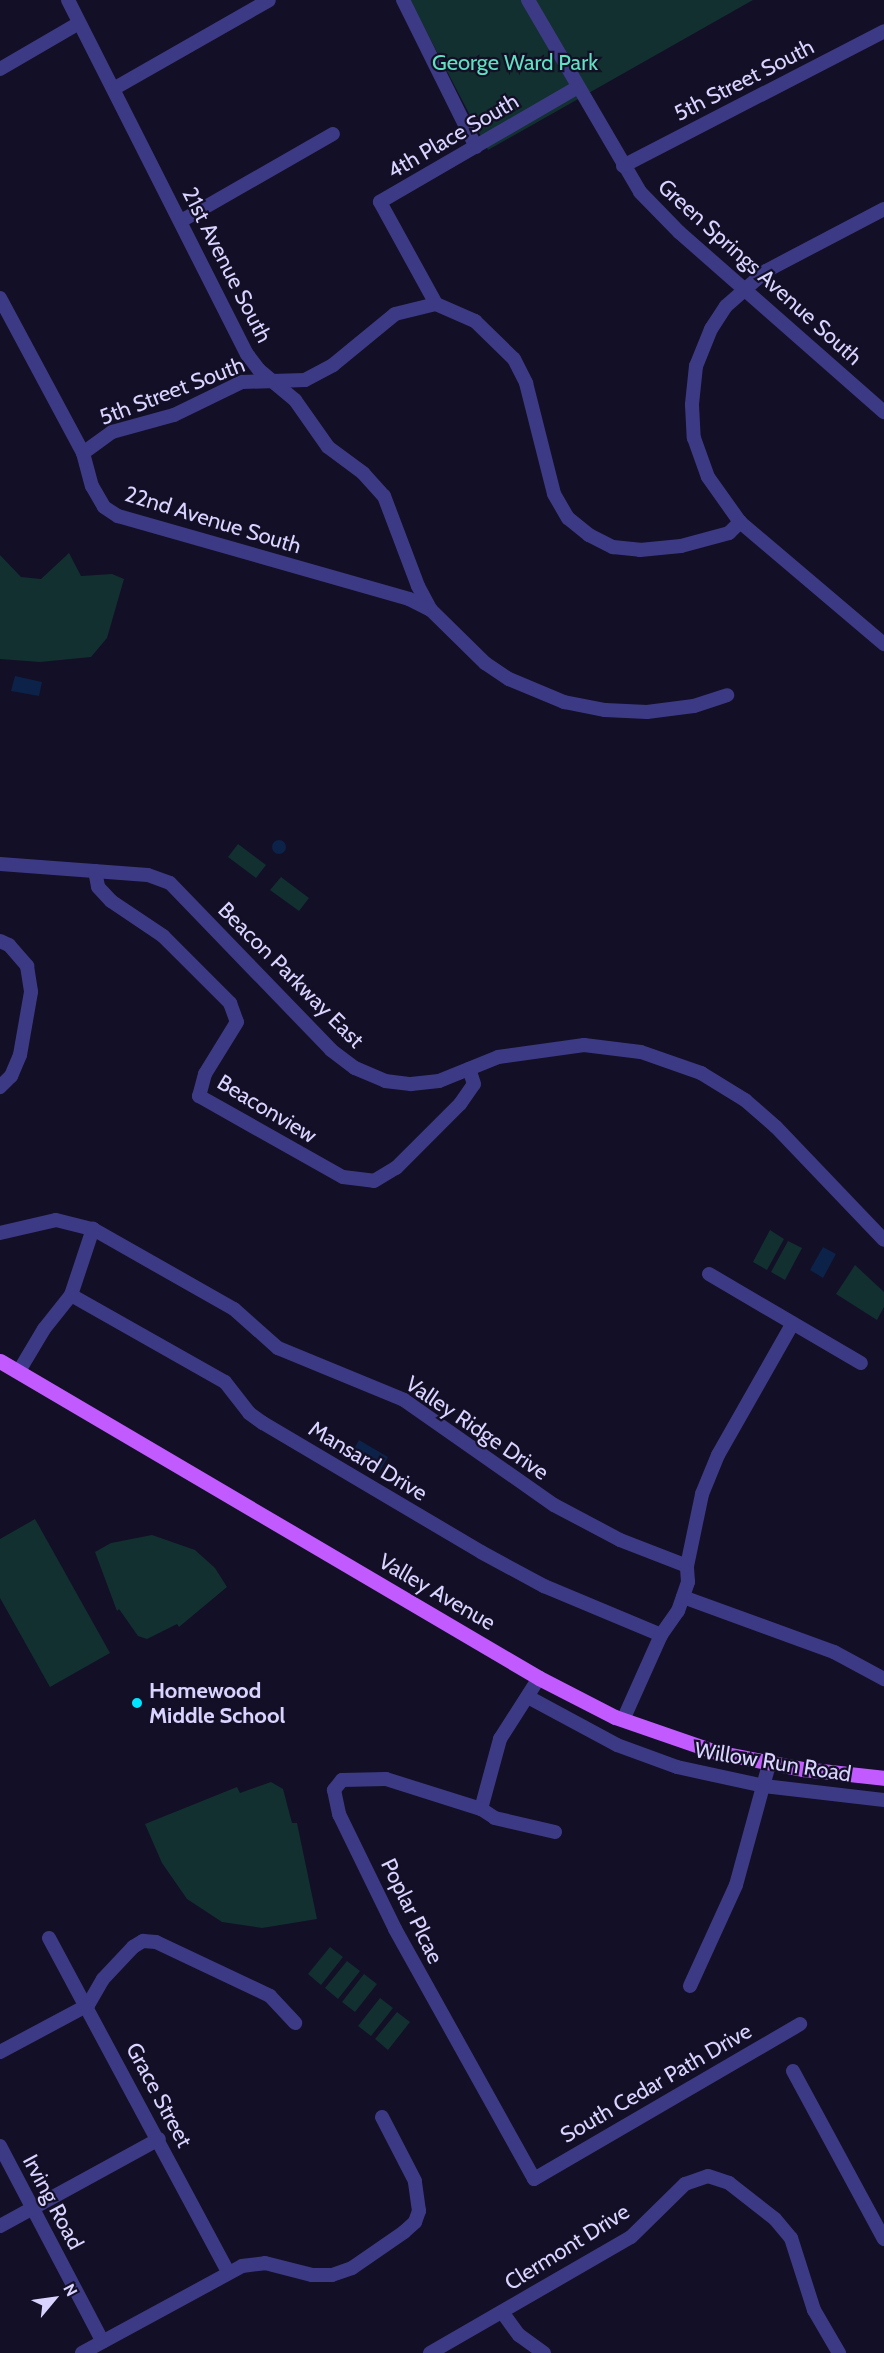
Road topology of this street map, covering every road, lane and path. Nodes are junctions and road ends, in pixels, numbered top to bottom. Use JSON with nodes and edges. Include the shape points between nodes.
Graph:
{"nodes":[{"id":1,"x":68,"y":0,"type":"edge"},
{"id":2,"x":269,"y":0,"type":"edge"},
{"id":3,"x":403,"y":0,"type":"edge"},
{"id":4,"x":528,"y":0,"type":"edge"},
{"id":5,"x":80,"y":23,"type":"junction"},
{"id":6,"x":884,"y":31,"type":"edge"},
{"id":7,"x":0,"y":69,"type":"edge"},
{"id":8,"x":578,"y":87,"type":"junction"},
{"id":9,"x":115,"y":88,"type":"junction"},
{"id":10,"x":333,"y":134,"type":"dead end"},
{"id":11,"x":476,"y":147,"type":"junction"},
{"id":12,"x":623,"y":166,"type":"junction"},
{"id":13,"x":884,"y":209,"type":"edge"},
{"id":14,"x":181,"y":221,"type":"junction"},
{"id":15,"x":744,"y":288,"type":"junction"},
{"id":16,"x":0,"y":297,"type":"edge"},
{"id":17,"x":436,"y":304,"type":"junction"},
{"id":18,"x":272,"y":381,"type":"junction"},
{"id":19,"x":884,"y":412,"type":"edge"},
{"id":20,"x":83,"y":453,"type":"junction"},
{"id":21,"x":740,"y":522,"type":"junction"},
{"id":22,"x":431,"y":610,"type":"junction"},
{"id":23,"x":884,"y":644,"type":"edge"},
{"id":24,"x":727,"y":696,"type":"dead end"},
{"id":25,"x":0,"y":864,"type":"edge"},
{"id":26,"x":95,"y":871,"type":"junction"},
{"id":27,"x":0,"y":941,"type":"edge"},
{"id":28,"x":468,"y":1069,"type":"junction"},
{"id":29,"x":0,"y":1087,"type":"edge"},
{"id":30,"x":93,"y":1229,"type":"junction"},
{"id":31,"x":0,"y":1233,"type":"edge"},
{"id":32,"x":884,"y":1240,"type":"edge"},
{"id":33,"x":709,"y":1274,"type":"dead end"},
{"id":34,"x":71,"y":1295,"type":"junction"},
{"id":35,"x":792,"y":1325,"type":"junction"},
{"id":36,"x":0,"y":1361,"type":"edge"},
{"id":37,"x":861,"y":1363,"type":"dead end"},
{"id":38,"x":19,"y":1371,"type":"junction"},
{"id":39,"x":687,"y":1566,"type":"junction"},
{"id":40,"x":683,"y":1597,"type":"junction"},
{"id":41,"x":661,"y":1635,"type":"junction"},
{"id":42,"x":539,"y":1678,"type":"junction"},
{"id":43,"x":884,"y":1678,"type":"edge"},
{"id":44,"x":528,"y":1697,"type":"junction"},
{"id":45,"x":623,"y":1720,"type":"junction"},
{"id":46,"x":769,"y":1764,"type":"junction"},
{"id":47,"x":884,"y":1778,"type":"edge"},
{"id":48,"x":764,"y":1786,"type":"junction"},
{"id":49,"x":884,"y":1800,"type":"edge"},
{"id":50,"x":481,"y":1809,"type":"junction"},
{"id":51,"x":555,"y":1832,"type":"dead end"},
{"id":52,"x":49,"y":1938,"type":"dead end"},
{"id":53,"x":690,"y":1986,"type":"dead end"},
{"id":54,"x":88,"y":2005,"type":"junction"},
{"id":55,"x":295,"y":2023,"type":"dead end"},
{"id":56,"x":800,"y":2024,"type":"dead end"},
{"id":57,"x":0,"y":2052,"type":"edge"},
{"id":58,"x":793,"y":2071,"type":"dead end"},
{"id":59,"x":382,"y":2117,"type":"dead end"},
{"id":60,"x":159,"y":2139,"type":"junction"},
{"id":61,"x":0,"y":2146,"type":"edge"},
{"id":62,"x":534,"y":2179,"type":"joint"},
{"id":63,"x":33,"y":2208,"type":"junction"},
{"id":64,"x":0,"y":2226,"type":"edge"},
{"id":65,"x":884,"y":2239,"type":"edge"},
{"id":66,"x":228,"y":2272,"type":"junction"},
{"id":67,"x":502,"y":2312,"type":"junction"},
{"id":68,"x":104,"y":2342,"type":"junction"},
{"id":69,"x":82,"y":2353,"type":"edge"},
{"id":70,"x":430,"y":2353,"type":"edge"},
{"id":71,"x":544,"y":2353,"type":"edge"},
{"id":72,"x":838,"y":2353,"type":"edge"}],
"edges":[{"from":1,"to":5,"type":"street","name":"21st Avenue South"},
{"from":2,"to":9,"type":"street"},
{"from":3,"to":11,"type":"street"},
{"from":4,"to":8,"type":"street","name":"Green Springs Avenue South"},
{"from":5,"to":7,"type":"street"},
{"from":5,"to":9,"type":"street","name":"21st Avenue South"},
{"from":6,"to":12,"type":"street","name":"5th Street South"},
{"from":8,"to":11,"type":"street","name":"4th Place South"},
{"from":8,"to":12,"type":"street","name":"Green Springs Avenue South"},
{"from":9,"to":14,"type":"street","name":"21st Avenue South"},
{"from":10,"to":14,"type":"street"},
{"from":11,"to":17,"type":"street","name":"4th Place South","via":[[380,202]]},
{"from":12,"to":15,"type":"street","name":"Green Springs Avenue South","via":[[640,192],[679,232]]},
{"from":13,"to":15,"type":"street","via":[[766,271]]},
{"from":14,"to":18,"type":"street","name":"21st Avenue South","via":[[247,354]]},
{"from":15,"to":19,"type":"street","name":"Green Springs Avenue South"},
{"from":15,"to":21,"type":"street","via":[[711,329],[696,366],[692,405],[694,438],[708,477]]},
{"from":16,"to":20,"type":"street","name":"22nd Avenue South"},
{"from":17,"to":18,"type":"street","name":"5th Street South","via":[[395,314],[325,371],[305,380]]},
{"from":17,"to":21,"type":"street","via":[[475,321],[509,351],[526,383],[554,494],[568,518],[589,535],[613,546],[681,546],[729,532]]},
{"from":18,"to":20,"type":"street","name":"5th Street South","via":[[242,382],[174,415],[123,428]]},
{"from":18,"to":22,"type":"street","name":"21st Avenue South","via":[[296,400],[328,447],[363,473],[384,496]]},
{"from":20,"to":22,"type":"street","name":"22nd Avenue South","via":[[98,497],[104,507],[118,516],[409,599]]},
{"from":21,"to":23,"type":"street"},
{"from":22,"to":24,"type":"street","name":"21st Avenue South","via":[[485,663],[509,679],[564,702],[605,710],[647,712],[694,706]]},
{"from":25,"to":26,"type":"street","name":"Beacon Parkway East"},
{"from":26,"to":28,"type":"street","name":"Beacon Parkway East","via":[[148,875],[170,883],[331,1050],[355,1068],[386,1080],[411,1084],[439,1081]]},
{"from":26,"to":28,"type":"street","name":"Beaconview","via":[[98,887],[111,902],[163,936],[230,1003],[237,1022],[205,1074],[199,1096],[343,1178],[374,1181],[396,1168],[460,1104],[474,1084]]},
{"from":27,"to":29,"type":"street","via":[[9,945],[27,966],[31,992],[20,1054],[11,1076]]},
{"from":28,"to":32,"type":"street","name":"Beacon Parkway East","via":[[498,1057],[584,1045],[641,1052],[701,1073],[745,1100],[776,1127]]},
{"from":30,"to":31,"type":"street","name":"Valley Ridge Drive","via":[[56,1220]]},
{"from":30,"to":34,"type":"street"},
{"from":30,"to":39,"type":"street","name":"Valley Ridge Drive","via":[[234,1309],[278,1348],[404,1400],[554,1505],[621,1540]]},
{"from":33,"to":35,"type":"street"},
{"from":34,"to":38,"type":"street","via":[[44,1329]]},
{"from":34,"to":41,"type":"street","name":"Mansard Drive","via":[[225,1382],[249,1413],[263,1423],[481,1552],[544,1586]]},
{"from":35,"to":37,"type":"street"},
{"from":35,"to":39,"type":"street","via":[[718,1455],[702,1494]]},
{"from":36,"to":38,"type":"main road","name":"Valley Avenue"},
{"from":38,"to":42,"type":"main road","name":"Valley Avenue"},
{"from":39,"to":40,"type":"street","via":[[688,1582]]},
{"from":40,"to":41,"type":"street"},
{"from":40,"to":43,"type":"street","via":[[834,1652]]},
{"from":41,"to":45,"type":"street"},
{"from":42,"to":44,"type":"street"},
{"from":42,"to":45,"type":"main road","name":"Valley Avenue"},
{"from":44,"to":48,"type":"street","name":"Willow Run Road","via":[[617,1744],[676,1767]]},
{"from":44,"to":50,"type":"street","via":[[500,1739]]},
{"from":45,"to":46,"type":"main road","name":"Valley Avenue","via":[[707,1749]]},
{"from":46,"to":47,"type":"main road","name":"Valley Avenue"},
{"from":46,"to":48,"type":"street"},
{"from":48,"to":49,"type":"street","name":"Willow Run Road"},
{"from":48,"to":53,"type":"street","via":[[736,1885]]},
{"from":50,"to":51,"type":"street","via":[[495,1818]]},
{"from":50,"to":62,"type":"street","name":"Poplar Plcae","via":[[386,1779],[342,1780],[334,1790],[339,1814],[465,2059]]},
{"from":52,"to":54,"type":"street","name":"Grace Street"},
{"from":54,"to":55,"type":"street","via":[[103,1979],[132,1947],[143,1941],[156,1942],[270,1996]]},
{"from":54,"to":57,"type":"street"},
{"from":54,"to":60,"type":"street","name":"Grace Street"},
{"from":56,"to":62,"type":"street","name":"South Cedar Path Drive"},
{"from":58,"to":65,"type":"street"},
{"from":59,"to":66,"type":"street","via":[[415,2181],[419,2211],[415,2222],[352,2268],[332,2275],[312,2275],[265,2263]]},
{"from":60,"to":63,"type":"street"},
{"from":60,"to":66,"type":"street","name":"Grace Street"},
{"from":61,"to":63,"type":"street","name":"Irving Road"},
{"from":63,"to":64,"type":"street"},
{"from":63,"to":68,"type":"street","name":"Irving Road"},
{"from":66,"to":68,"type":"street"},
{"from":67,"to":70,"type":"street","name":"Clermont Drive"},
{"from":67,"to":71,"type":"street","via":[[519,2334]]},
{"from":67,"to":72,"type":"street","name":"Clermont Drive","via":[[631,2237],[685,2184],[708,2176],[729,2182],[791,2238],[814,2310]]},
{"from":68,"to":69,"type":"street"}]}
